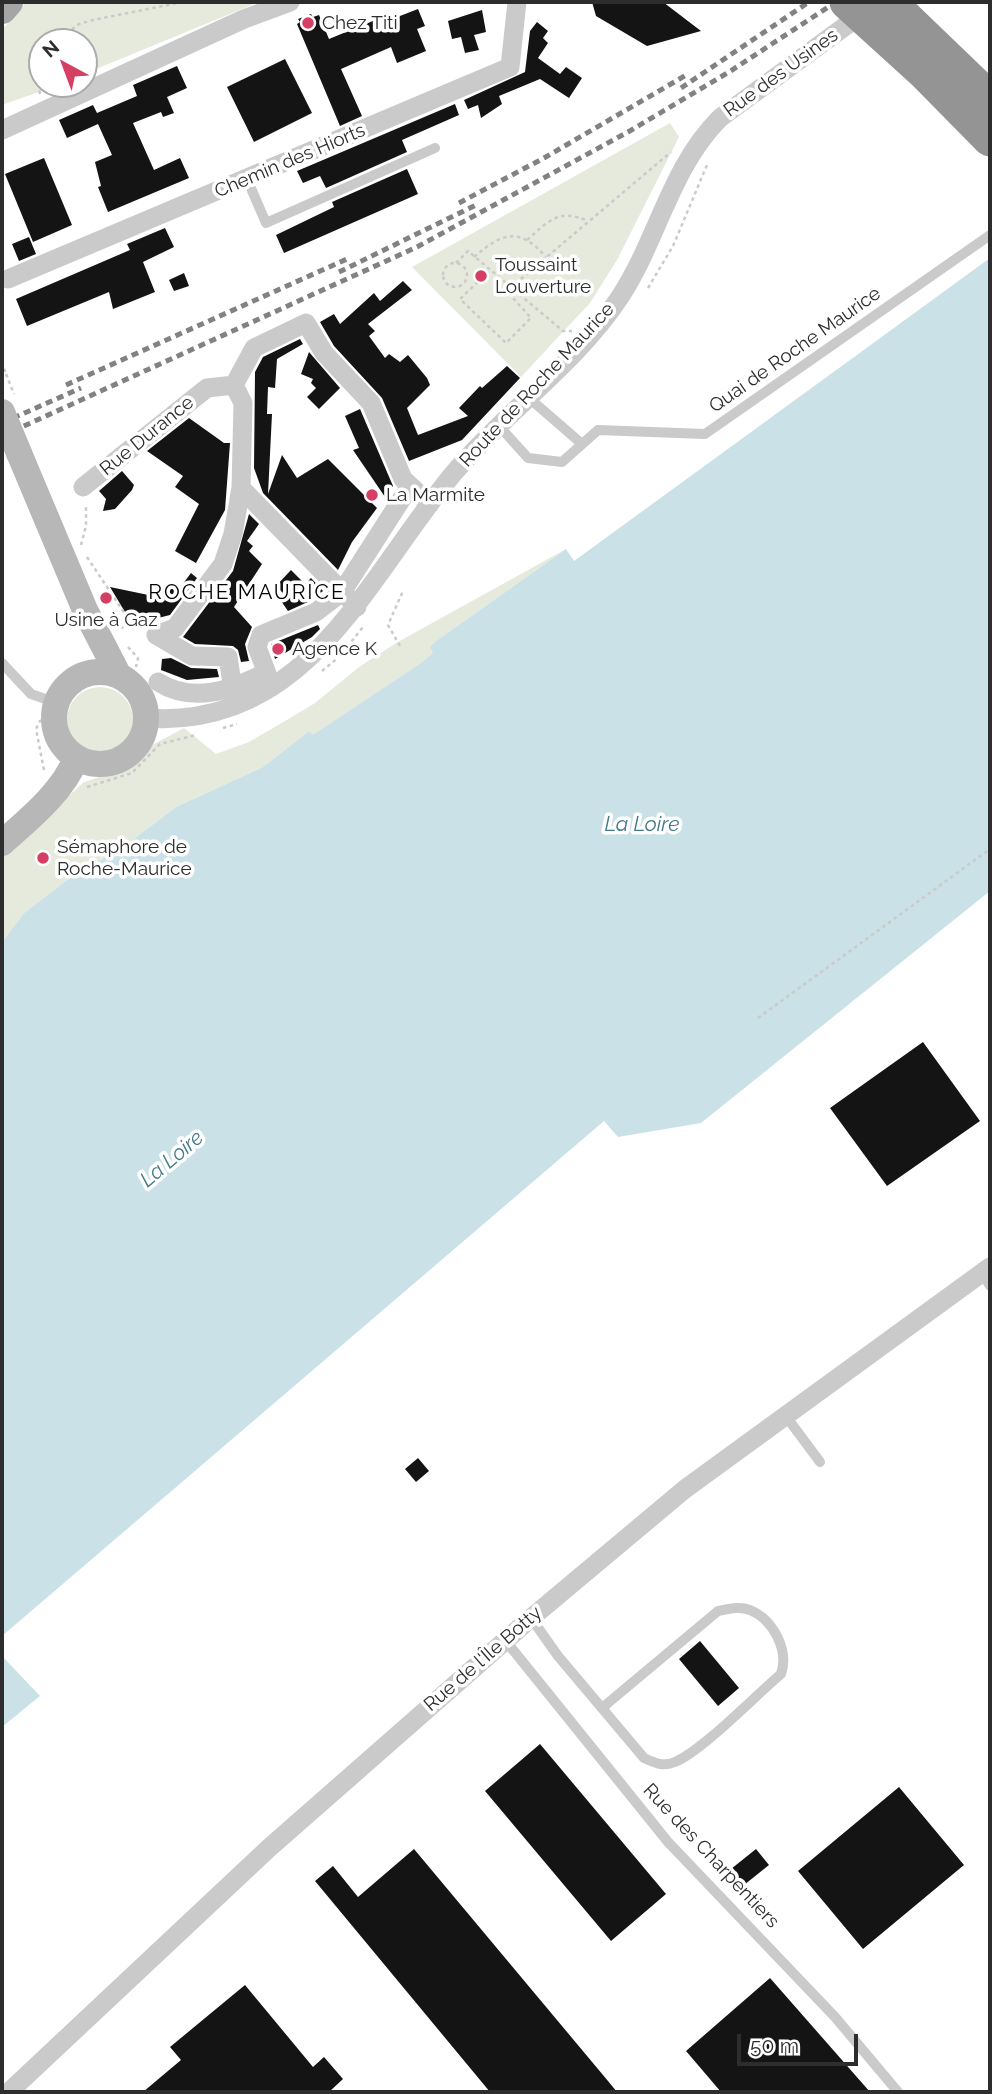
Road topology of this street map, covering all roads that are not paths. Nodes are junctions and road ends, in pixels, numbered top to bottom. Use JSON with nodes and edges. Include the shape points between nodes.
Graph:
{"nodes":[{"id":1,"x":8,"y":2,"type":"edge"},
{"id":2,"x":290,"y":2,"type":"edge"},
{"id":3,"x":517,"y":2,"type":"edge"},
{"id":4,"x":847,"y":2,"type":"edge"},
{"id":5,"x":878,"y":2,"type":"edge"},
{"id":6,"x":889,"y":2,"type":"edge"},
{"id":7,"x":2,"y":9,"type":"edge"},
{"id":8,"x":990,"y":99,"type":"edge"},
{"id":9,"x":24,"y":117,"type":"junction"},
{"id":10,"x":2,"y":119,"type":"edge"},
{"id":11,"x":2,"y":130,"type":"edge"},
{"id":12,"x":990,"y":139,"type":"edge"},
{"id":13,"x":435,"y":148,"type":"dead end"},
{"id":14,"x":683,"y":150,"type":"joint"},
{"id":15,"x":247,"y":179,"type":"junction"},
{"id":16,"x":990,"y":235,"type":"edge"},
{"id":17,"x":8,"y":279,"type":"dead end"},
{"id":18,"x":234,"y":385,"type":"junction"},
{"id":19,"x":529,"y":398,"type":"junction"},
{"id":20,"x":2,"y":412,"type":"edge"},
{"id":21,"x":500,"y":427,"type":"junction"},
{"id":22,"x":582,"y":444,"type":"junction"},
{"id":23,"x":410,"y":486,"type":"junction"},
{"id":24,"x":83,"y":487,"type":"road end"},
{"id":25,"x":241,"y":488,"type":"junction"},
{"id":26,"x":430,"y":504,"type":"junction"},
{"id":27,"x":342,"y":592,"type":"junction"},
{"id":28,"x":357,"y":607,"type":"junction"},
{"id":29,"x":85,"y":610,"type":"junction"},
{"id":30,"x":2,"y":663,"type":"edge"},
{"id":31,"x":119,"y":676,"type":"junction"},
{"id":32,"x":78,"y":678,"type":"junction"},
{"id":33,"x":269,"y":680,"type":"junction"},
{"id":34,"x":158,"y":682,"type":"dead end"},
{"id":35,"x":233,"y":690,"type":"junction"},
{"id":36,"x":55,"y":710,"type":"junction"},
{"id":37,"x":146,"y":718,"type":"junction"},
{"id":38,"x":76,"y":758,"type":"junction"},
{"id":39,"x":2,"y":842,"type":"edge"},
{"id":40,"x":987,"y":1275,"type":"edge"},
{"id":41,"x":785,"y":1415,"type":"junction"},
{"id":42,"x":820,"y":1462,"type":"dead end"},
{"id":43,"x":531,"y":1618,"type":"junction"},
{"id":44,"x":505,"y":1639,"type":"junction"},
{"id":45,"x":602,"y":1708,"type":"junction"},
{"id":46,"x":9,"y":2092,"type":"edge"},
{"id":47,"x":898,"y":2092,"type":"edge"}],
"edges":[{"from":1,"to":7,"type":"main road"},
{"from":2,"to":9,"type":"street"},
{"from":3,"to":15,"type":"street","name":"Chemin des Hiorts","via":[[510,67]]},
{"from":4,"to":12,"type":"highway","bridge":true},
{"from":5,"to":14,"type":"street","name":"Rue des Usines"},
{"from":6,"to":8,"type":"highway","bridge":true},
{"from":9,"to":10,"type":"street"},
{"from":9,"to":11,"type":"street"},
{"from":13,"to":15,"type":"lane","via":[[266,223]]},
{"from":14,"to":19,"type":"street","name":"Route de Roche Maurice","via":[[639,269],[597,329]]},
{"from":15,"to":17,"type":"street","name":"Chemin des Hiorts"},
{"from":16,"to":22,"type":"lane","name":"Quai de Roche Maurice","via":[[705,434],[598,430]]},
{"from":18,"to":23,"type":"street","via":[[254,348],[306,323],[324,353],[371,403]]},
{"from":18,"to":24,"type":"street","name":"Rue Durance","via":[[207,388]]},
{"from":18,"to":25,"type":"street","via":[[243,403]]},
{"from":19,"to":21,"type":"street","name":"Route de Roche Maurice"},
{"from":19,"to":22,"type":"lane"},
{"from":20,"to":29,"type":"main road","bridge":true},
{"from":21,"to":22,"type":"lane","name":"Quai de Roche Maurice","via":[[528,458],[562,462]]},
{"from":21,"to":26,"type":"street","name":"Route de Roche Maurice"},
{"from":23,"to":26,"type":"street"},
{"from":23,"to":27,"type":"street"},
{"from":25,"to":27,"type":"street"},
{"from":25,"to":35,"type":"street","via":[[223,564],[175,628],[148,630],[192,656],[228,657]]},
{"from":26,"to":28,"type":"street","name":"Route de Roche Maurice"},
{"from":27,"to":28,"type":"street"},
{"from":27,"to":33,"type":"street","via":[[316,612],[261,635],[257,647]]},
{"from":28,"to":33,"type":"street","name":"Route de Roche Maurice","via":[[334,635]]},
{"from":29,"to":31,"type":"main road"},
{"from":29,"to":32,"type":"main road","via":[[85,651]]},
{"from":30,"to":36,"type":"lane"},
{"from":31,"to":32,"type":"main road","via":[[97,673]]},
{"from":31,"to":37,"type":"main road","via":[[138,692]]},
{"from":32,"to":36,"type":"main road","via":[[64,690]]},
{"from":33,"to":35,"type":"street","name":"Route de Roche Maurice"},
{"from":33,"to":37,"type":"street","name":"Route de Roche Maurice","via":[[234,707],[211,714]]},
{"from":34,"to":35,"type":"street","name":"Route de Roche Maurice","via":[[181,692]]},
{"from":36,"to":38,"type":"main road","via":[[59,741]]},
{"from":37,"to":38,"type":"main road","via":[[139,744],[119,761],[102,765]]},
{"from":38,"to":39,"type":"main road","via":[[65,779]]},
{"from":40,"to":41,"type":"street","name":"Rue de l'Île Botty"},
{"from":41,"to":42,"type":"lane"},
{"from":41,"to":43,"type":"street","name":"Rue de l'Île Botty","via":[[685,1489]]},
{"from":43,"to":44,"type":"street","name":"Rue de l'Île Botty"},
{"from":43,"to":45,"type":"lane"},
{"from":44,"to":46,"type":"street","name":"Rue de l'Île Botty","via":[[228,1885]]},
{"from":44,"to":47,"type":"lane","name":"Rue des Charpentiers","via":[[668,1842],[835,2017]]},
{"from":45,"to":45,"type":"lane","via":[[644,1758],[659,1765],[676,1761],[781,1674],[786,1660],[782,1645],[752,1611],[736,1607],[718,1611]]}]}
